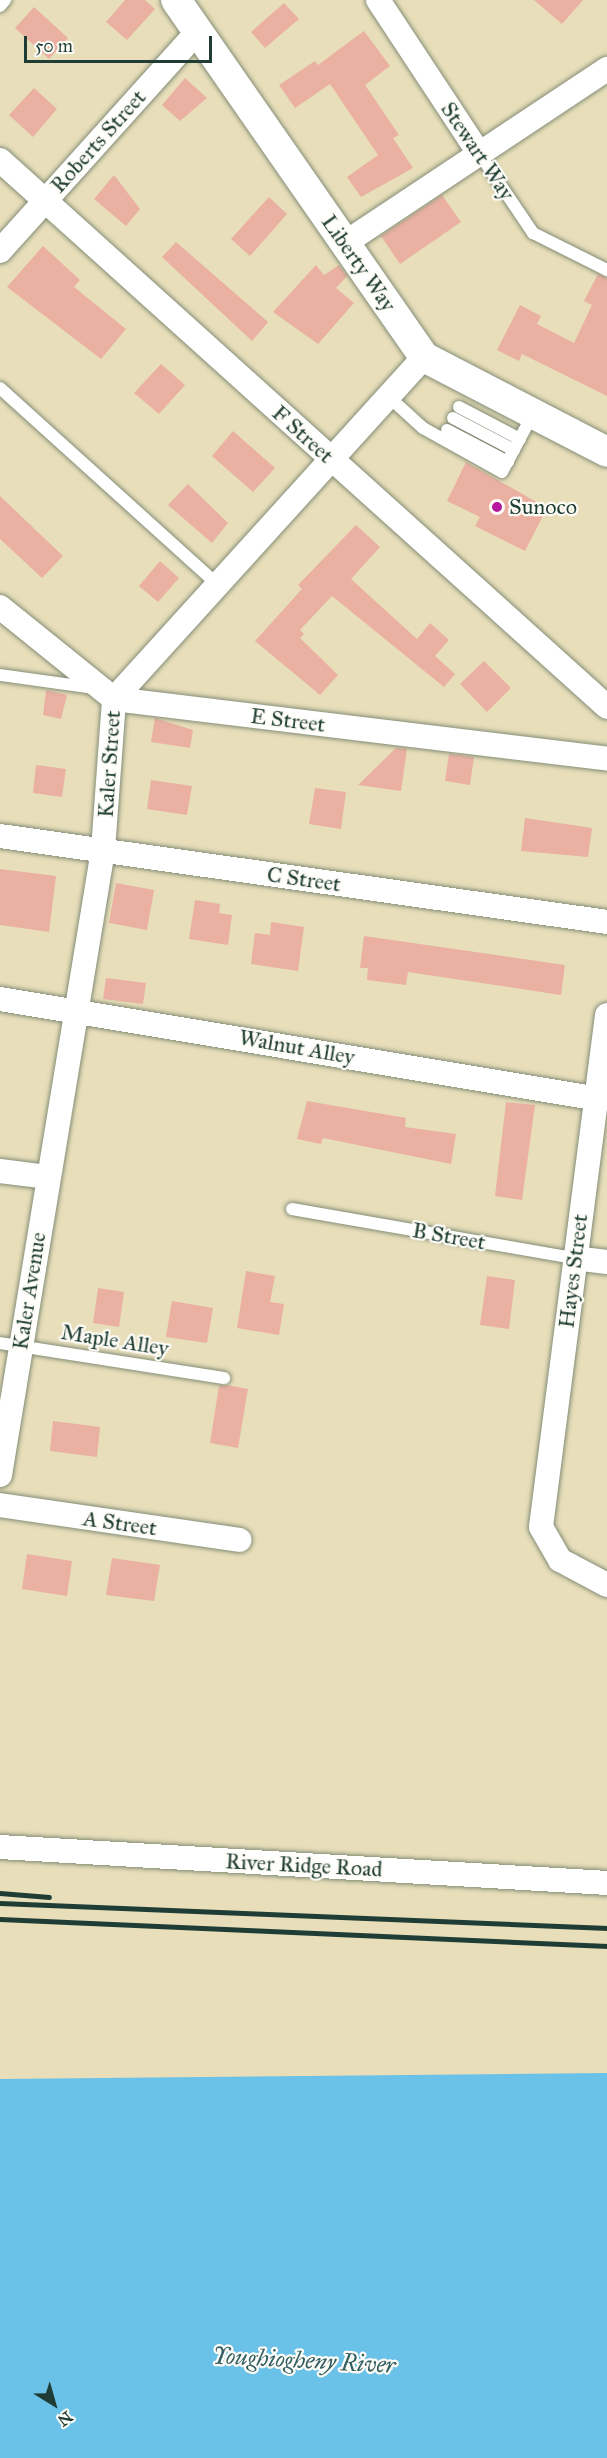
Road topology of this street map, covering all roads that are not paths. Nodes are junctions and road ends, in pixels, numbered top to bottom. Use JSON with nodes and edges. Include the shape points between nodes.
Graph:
{"nodes":[{"id":1,"x":5,"y":0,"type":"edge"},
{"id":2,"x":176,"y":0,"type":"edge"},
{"id":3,"x":378,"y":0,"type":"edge"},
{"id":4,"x":0,"y":6,"type":"edge"},
{"id":5,"x":197,"y":32,"type":"junction"},
{"id":6,"x":607,"y":69,"type":"edge"},
{"id":7,"x":479,"y":153,"type":"junction"},
{"id":8,"x":0,"y":160,"type":"edge"},
{"id":9,"x":45,"y":201,"type":"junction"},
{"id":10,"x":345,"y":243,"type":"junction"},
{"id":11,"x":0,"y":251,"type":"edge"},
{"id":12,"x":607,"y":270,"type":"edge"},
{"id":13,"x":424,"y":357,"type":"junction"},
{"id":14,"x":0,"y":388,"type":"edge"},
{"id":15,"x":389,"y":397,"type":"junction"},
{"id":16,"x":461,"y":402,"type":"junction"},
{"id":17,"x":523,"y":434,"type":"junction"},
{"id":18,"x":444,"y":435,"type":"junction"},
{"id":19,"x":607,"y":452,"type":"edge"},
{"id":20,"x":332,"y":460,"type":"junction"},
{"id":21,"x":217,"y":584,"type":"junction"},
{"id":22,"x":0,"y":607,"type":"edge"},
{"id":23,"x":0,"y":675,"type":"edge"},
{"id":24,"x":108,"y":694,"type":"junction"},
{"id":25,"x":607,"y":707,"type":"edge"},
{"id":26,"x":607,"y":759,"type":"edge"},
{"id":27,"x":0,"y":836,"type":"edge"},
{"id":28,"x":103,"y":850,"type":"junction"},
{"id":29,"x":607,"y":922,"type":"edge"},
{"id":30,"x":0,"y":999,"type":"edge"},
{"id":31,"x":75,"y":1009,"type":"junction"},
{"id":32,"x":607,"y":1015,"type":"edge"},
{"id":33,"x":598,"y":1093,"type":"edge"},
{"id":34,"x":0,"y":1171,"type":"edge"},
{"id":35,"x":47,"y":1177,"type":"junction"},
{"id":36,"x":292,"y":1209,"type":"dead end"},
{"id":37,"x":574,"y":1258,"type":"junction"},
{"id":38,"x":607,"y":1263,"type":"edge"},
{"id":39,"x":10,"y":1345,"type":"edge"},
{"id":40,"x":224,"y":1378,"type":"dead end"},
{"id":41,"x":0,"y":1475,"type":"edge"},
{"id":42,"x":0,"y":1505,"type":"edge"},
{"id":43,"x":239,"y":1540,"type":"dead end"},
{"id":44,"x":607,"y":1586,"type":"edge"},
{"id":45,"x":0,"y":1847,"type":"edge"},
{"id":46,"x":607,"y":1883,"type":"edge"}],
"edges":[{"from":1,"to":4,"type":"lane"},
{"from":2,"to":5,"type":"street","name":"Liberty Way"},
{"from":3,"to":7,"type":"street","name":"Stewart Way"},
{"from":5,"to":9,"type":"street","name":"Roberts Street"},
{"from":5,"to":10,"type":"street","name":"Liberty Way"},
{"from":6,"to":7,"type":"street"},
{"from":7,"to":10,"type":"street"},
{"from":7,"to":12,"type":"lane","name":"Stewart Way","via":[[533,233]]},
{"from":8,"to":9,"type":"street","name":"F Street"},
{"from":9,"to":11,"type":"street","name":"Roberts Street"},
{"from":9,"to":20,"type":"street","name":"F Street"},
{"from":10,"to":13,"type":"street","name":"Liberty Way"},
{"from":13,"to":15,"type":"street","name":"Kaler Street"},
{"from":13,"to":16,"type":"street","name":"Liberty Way"},
{"from":14,"to":21,"type":"lane"},
{"from":15,"to":18,"type":"lane"},
{"from":15,"to":20,"type":"street","name":"Kaler Street"},
{"from":16,"to":17,"type":"street","name":"Liberty Way"},
{"from":16,"to":17,"type":"lane"},
{"from":16,"to":18,"type":"lane"},
{"from":17,"to":18,"type":"lane","via":[[502,472]]},
{"from":17,"to":19,"type":"street","name":"Liberty Way"},
{"from":20,"to":21,"type":"street","name":"Kaler Street"},
{"from":20,"to":25,"type":"street","name":"F Street"},
{"from":21,"to":24,"type":"street","name":"Kaler Street"},
{"from":22,"to":24,"type":"street"},
{"from":23,"to":24,"type":"lane"},
{"from":24,"to":26,"type":"street","name":"E Street"},
{"from":24,"to":28,"type":"street","name":"Kaler Street"},
{"from":27,"to":28,"type":"street","name":"C Street"},
{"from":28,"to":29,"type":"street","name":"C Street"},
{"from":28,"to":31,"type":"street","name":"Kaler Street"},
{"from":30,"to":31,"type":"street","name":"Walnut Alley"},
{"from":31,"to":33,"type":"street","name":"Walnut Alley"},
{"from":31,"to":35,"type":"street","name":"Kaler Street"},
{"from":32,"to":33,"type":"street","name":"Hayes Street"},
{"from":33,"to":37,"type":"street","name":"Hayes Street"},
{"from":34,"to":35,"type":"street"},
{"from":35,"to":39,"type":"street","name":"Kaler Avenue"},
{"from":36,"to":37,"type":"lane","name":"B Street"},
{"from":37,"to":38,"type":"street","name":"B Street"},
{"from":37,"to":44,"type":"street","name":"Hayes Street","via":[[541,1527],[560,1560]]},
{"from":39,"to":40,"type":"lane","name":"Maple Alley"},
{"from":39,"to":41,"type":"street","name":"Kaler Avenue"},
{"from":42,"to":43,"type":"street","name":"A Street"},
{"from":45,"to":46,"type":"street","name":"River Ridge Road"}]}
